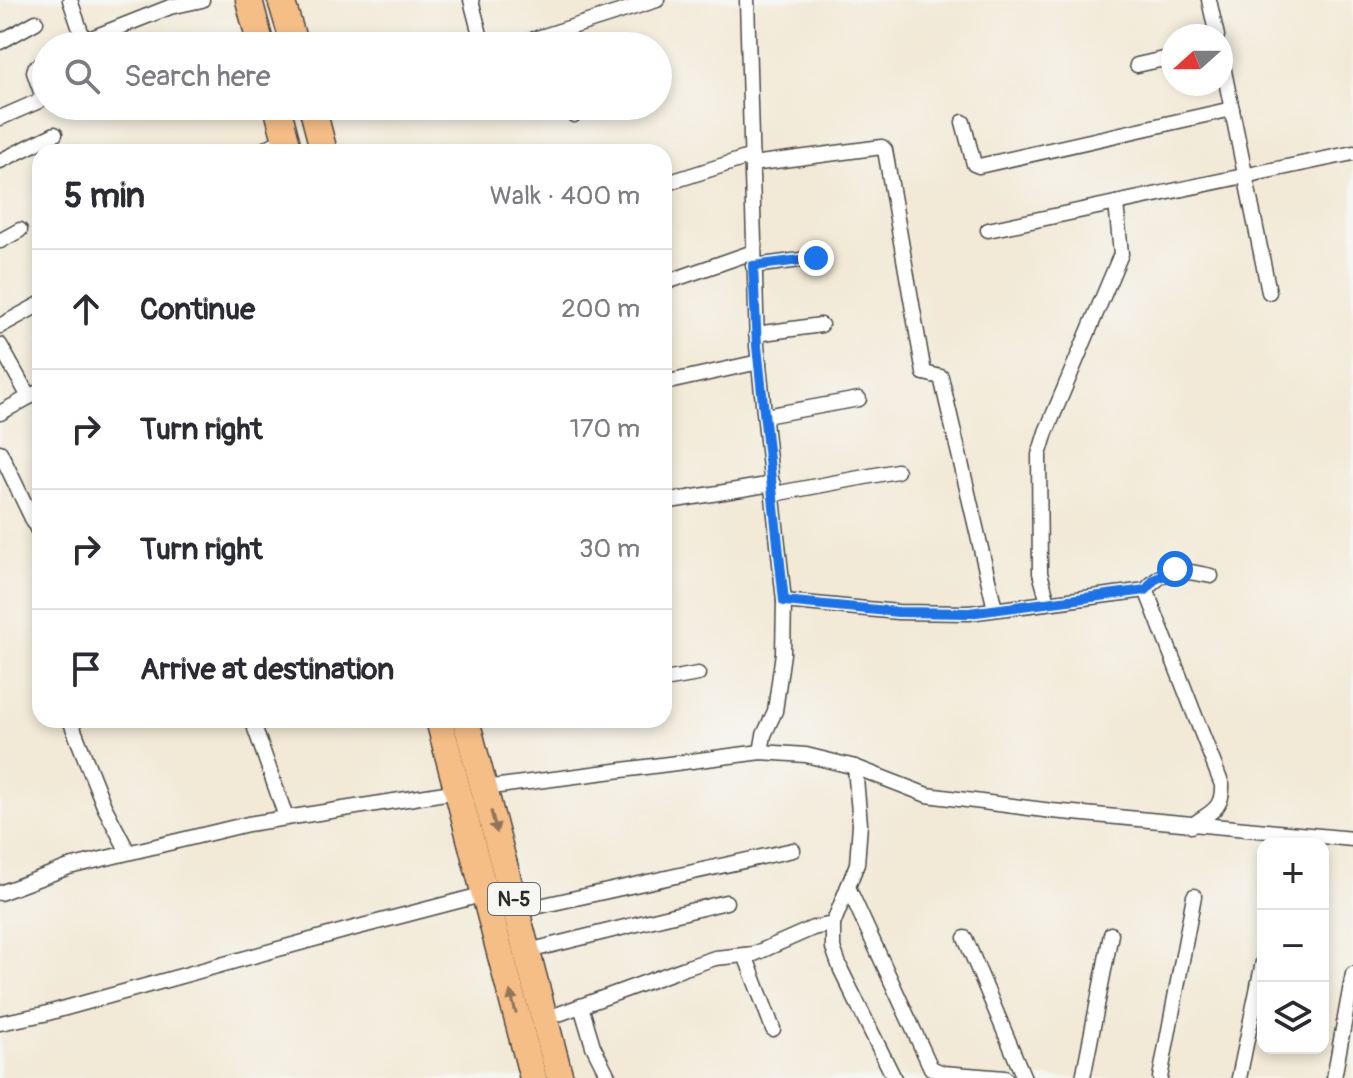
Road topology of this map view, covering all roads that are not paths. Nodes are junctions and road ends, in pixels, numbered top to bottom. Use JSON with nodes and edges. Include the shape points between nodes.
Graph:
{"nodes":[{"id":1,"x":70,"y":0,"type":"edge"},
{"id":2,"x":202,"y":0,"type":"edge"},
{"id":3,"x":249,"y":0,"type":"edge"},
{"id":4,"x":281,"y":0,"type":"edge"},
{"id":5,"x":471,"y":0,"type":"edge"},
{"id":6,"x":657,"y":0,"type":"edge"},
{"id":7,"x":747,"y":0,"type":"edge"},
{"id":8,"x":1209,"y":0,"type":"edge"},
{"id":9,"x":36,"y":22,"type":"dead end"},
{"id":10,"x":1214,"y":24,"type":"edge"},
{"id":11,"x":77,"y":32,"type":"edge"},
{"id":12,"x":107,"y":32,"type":"edge"},
{"id":13,"x":257,"y":32,"type":"edge"},
{"id":14,"x":291,"y":32,"type":"edge"},
{"id":15,"x":479,"y":32,"type":"edge"},
{"id":16,"x":572,"y":32,"type":"edge"},
{"id":17,"x":0,"y":42,"type":"edge"},
{"id":18,"x":1161,"y":60,"type":"edge"},
{"id":19,"x":1137,"y":65,"type":"dead end"},
{"id":20,"x":1229,"y":96,"type":"edge"},
{"id":21,"x":32,"y":104,"type":"edge"},
{"id":22,"x":1232,"y":109,"type":"junction"},
{"id":23,"x":0,"y":118,"type":"edge"},
{"id":24,"x":318,"y":120,"type":"edge"},
{"id":25,"x":963,"y":122,"type":"dead end"},
{"id":26,"x":283,"y":129,"type":"edge"},
{"id":27,"x":55,"y":134,"type":"dead end"},
{"id":28,"x":35,"y":144,"type":"edge"},
{"id":29,"x":267,"y":144,"type":"edge"},
{"id":30,"x":323,"y":144,"type":"edge"},
{"id":31,"x":32,"y":145,"type":"edge"},
{"id":32,"x":1353,"y":153,"type":"edge"},
{"id":33,"x":752,"y":160,"type":"junction"},
{"id":34,"x":0,"y":161,"type":"edge"},
{"id":35,"x":1246,"y":176,"type":"junction"},
{"id":36,"x":672,"y":182,"type":"edge"},
{"id":37,"x":1116,"y":203,"type":"junction"},
{"id":38,"x":20,"y":230,"type":"dead end"},
{"id":39,"x":988,"y":230,"type":"dead end"},
{"id":40,"x":0,"y":241,"type":"edge"},
{"id":41,"x":816,"y":258,"type":"dead end"},
{"id":42,"x":753,"y":259,"type":"junction"},
{"id":43,"x":672,"y":281,"type":"edge"},
{"id":44,"x":1269,"y":292,"type":"dead end"},
{"id":45,"x":32,"y":308,"type":"edge"},
{"id":46,"x":821,"y":325,"type":"dead end"},
{"id":47,"x":0,"y":326,"type":"edge"},
{"id":48,"x":756,"y":334,"type":"junction"},
{"id":49,"x":0,"y":345,"type":"edge"},
{"id":50,"x":759,"y":362,"type":"junction"},
{"id":51,"x":672,"y":381,"type":"edge"},
{"id":52,"x":32,"y":390,"type":"edge"},
{"id":53,"x":32,"y":396,"type":"edge"},
{"id":54,"x":859,"y":399,"type":"dead end"},
{"id":55,"x":0,"y":413,"type":"edge"},
{"id":56,"x":765,"y":416,"type":"junction"},
{"id":57,"x":0,"y":452,"type":"edge"},
{"id":58,"x":897,"y":471,"type":"dead end"},
{"id":59,"x":774,"y":489,"type":"junction"},
{"id":60,"x":672,"y":501,"type":"edge"},
{"id":61,"x":32,"y":518,"type":"edge"},
{"id":62,"x":1211,"y":576,"type":"dead end"},
{"id":63,"x":1146,"y":590,"type":"junction"},
{"id":64,"x":784,"y":601,"type":"junction"},
{"id":65,"x":1048,"y":602,"type":"junction"},
{"id":66,"x":995,"y":609,"type":"junction"},
{"id":67,"x":698,"y":674,"type":"dead end"},
{"id":68,"x":672,"y":679,"type":"edge"},
{"id":69,"x":73,"y":728,"type":"edge"},
{"id":70,"x":255,"y":728,"type":"edge"},
{"id":71,"x":441,"y":728,"type":"edge"},
{"id":72,"x":468,"y":728,"type":"edge"},
{"id":73,"x":761,"y":752,"type":"junction"},
{"id":74,"x":855,"y":767,"type":"junction"},
{"id":75,"x":484,"y":788,"type":"junction"},
{"id":76,"x":458,"y":791,"type":"junction"},
{"id":77,"x":286,"y":817,"type":"junction"},
{"id":78,"x":1191,"y":826,"type":"junction"},
{"id":79,"x":1353,"y":839,"type":"edge"},
{"id":80,"x":793,"y":850,"type":"dead end"},
{"id":81,"x":128,"y":852,"type":"junction"},
{"id":82,"x":848,"y":887,"type":"junction"},
{"id":83,"x":0,"y":893,"type":"edge"},
{"id":84,"x":485,"y":894,"type":"junction"},
{"id":85,"x":1194,"y":896,"type":"dead end"},
{"id":86,"x":726,"y":902,"type":"dead end"},
{"id":87,"x":517,"y":911,"type":"junction"},
{"id":88,"x":833,"y":924,"type":"junction"},
{"id":89,"x":1111,"y":934,"type":"dead end"},
{"id":90,"x":965,"y":938,"type":"dead end"},
{"id":91,"x":528,"y":951,"type":"junction"},
{"id":92,"x":745,"y":955,"type":"junction"},
{"id":93,"x":1353,"y":974,"type":"edge"},
{"id":94,"x":1259,"y":982,"type":"edge"},
{"id":95,"x":581,"y":1006,"type":"junction"},
{"id":96,"x":545,"y":1019,"type":"junction"},
{"id":97,"x":0,"y":1023,"type":"edge"},
{"id":98,"x":773,"y":1029,"type":"dead end"},
{"id":99,"x":533,"y":1078,"type":"edge"},
{"id":100,"x":560,"y":1078,"type":"edge"},
{"id":101,"x":609,"y":1078,"type":"edge"},
{"id":102,"x":894,"y":1078,"type":"edge"},
{"id":103,"x":998,"y":1078,"type":"edge"},
{"id":104,"x":1005,"y":1078,"type":"edge"},
{"id":105,"x":1024,"y":1078,"type":"edge"},
{"id":106,"x":1083,"y":1078,"type":"edge"},
{"id":107,"x":1160,"y":1078,"type":"edge"},
{"id":108,"x":1239,"y":1078,"type":"edge"},
{"id":109,"x":1334,"y":1078,"type":"edge"}],
"edges":[{"from":1,"to":11,"type":"street"},
{"from":2,"to":12,"type":"street"},
{"from":3,"to":13,"type":"highway"},
{"from":4,"to":14,"type":"highway"},
{"from":5,"to":15,"type":"street"},
{"from":6,"to":16,"type":"street"},
{"from":7,"to":33,"type":"street"},
{"from":8,"to":10,"type":"street"},
{"from":9,"to":17,"type":"street"},
{"from":18,"to":19,"type":"street"},
{"from":20,"to":22,"type":"street"},
{"from":21,"to":23,"type":"street"},
{"from":22,"to":25,"type":"street","via":[[979,166],[974,164]]},
{"from":22,"to":35,"type":"street"},
{"from":24,"to":30,"type":"highway"},
{"from":26,"to":29,"type":"street"},
{"from":27,"to":28,"type":"street"},
{"from":31,"to":34,"type":"street"},
{"from":32,"to":35,"type":"street"},
{"from":33,"to":36,"type":"street"},
{"from":33,"to":42,"type":"street"},
{"from":33,"to":66,"type":"street","via":[[885,150],[924,373],[941,377]]},
{"from":35,"to":37,"type":"street"},
{"from":35,"to":44,"type":"street"},
{"from":37,"to":39,"type":"street"},
{"from":37,"to":65,"type":"street","via":[[1121,254],[1039,455],[1040,573]]},
{"from":38,"to":40,"type":"street"},
{"from":41,"to":42,"type":"street"},
{"from":42,"to":43,"type":"street"},
{"from":42,"to":48,"type":"street"},
{"from":45,"to":47,"type":"street"},
{"from":46,"to":48,"type":"street"},
{"from":48,"to":50,"type":"street"},
{"from":49,"to":52,"type":"street"},
{"from":50,"to":51,"type":"street"},
{"from":50,"to":56,"type":"street"},
{"from":53,"to":55,"type":"street"},
{"from":54,"to":56,"type":"street"},
{"from":56,"to":59,"type":"street"},
{"from":57,"to":61,"type":"street"},
{"from":58,"to":59,"type":"street"},
{"from":59,"to":60,"type":"street"},
{"from":59,"to":64,"type":"street"},
{"from":62,"to":63,"type":"street","via":[[1175,569]]},
{"from":63,"to":65,"type":"street"},
{"from":63,"to":78,"type":"street","via":[[1222,785],[1223,799],[1217,807]]},
{"from":64,"to":66,"type":"street","via":[[898,612]]},
{"from":64,"to":73,"type":"street","via":[[775,711]]},
{"from":65,"to":66,"type":"street"},
{"from":67,"to":68,"type":"street"},
{"from":69,"to":81,"type":"street"},
{"from":70,"to":77,"type":"street"},
{"from":71,"to":76,"type":"highway","number":"N-5"},
{"from":72,"to":75,"type":"highway","number":"N-5"},
{"from":73,"to":74,"type":"street","via":[[806,755]]},
{"from":73,"to":75,"type":"street"},
{"from":74,"to":78,"type":"street","via":[[927,795]]},
{"from":74,"to":82,"type":"street","via":[[860,824],[857,864]]},
{"from":75,"to":87,"type":"highway","number":"N-5","one_way":true},
{"from":76,"to":77,"type":"street"},
{"from":76,"to":84,"type":"highway","number":"N-5"},
{"from":77,"to":81,"type":"street"},
{"from":78,"to":79,"type":"street"},
{"from":80,"to":87,"type":"street"},
{"from":81,"to":83,"type":"street"},
{"from":82,"to":88,"type":"street"},
{"from":82,"to":103,"type":"street","via":[[931,1068]]},
{"from":84,"to":97,"type":"street"},
{"from":99,"to":84,"type":"highway","number":"N-5","one_way":true},
{"from":85,"to":107,"type":"street"},
{"from":86,"to":91,"type":"street"},
{"from":87,"to":91,"type":"highway","number":"N-5"},
{"from":88,"to":92,"type":"street"},
{"from":88,"to":102,"type":"street","via":[[833,948],[841,970]]},
{"from":89,"to":106,"type":"street"},
{"from":90,"to":105,"type":"street"},
{"from":91,"to":96,"type":"highway","number":"N-5"},
{"from":92,"to":95,"type":"street","via":[[715,958]]},
{"from":92,"to":98,"type":"street"},
{"from":93,"to":109,"type":"street"},
{"from":94,"to":108,"type":"street"},
{"from":95,"to":96,"type":"street"},
{"from":95,"to":101,"type":"street"},
{"from":96,"to":100,"type":"highway","number":"N-5"},
{"from":103,"to":104,"type":"street"}]}
